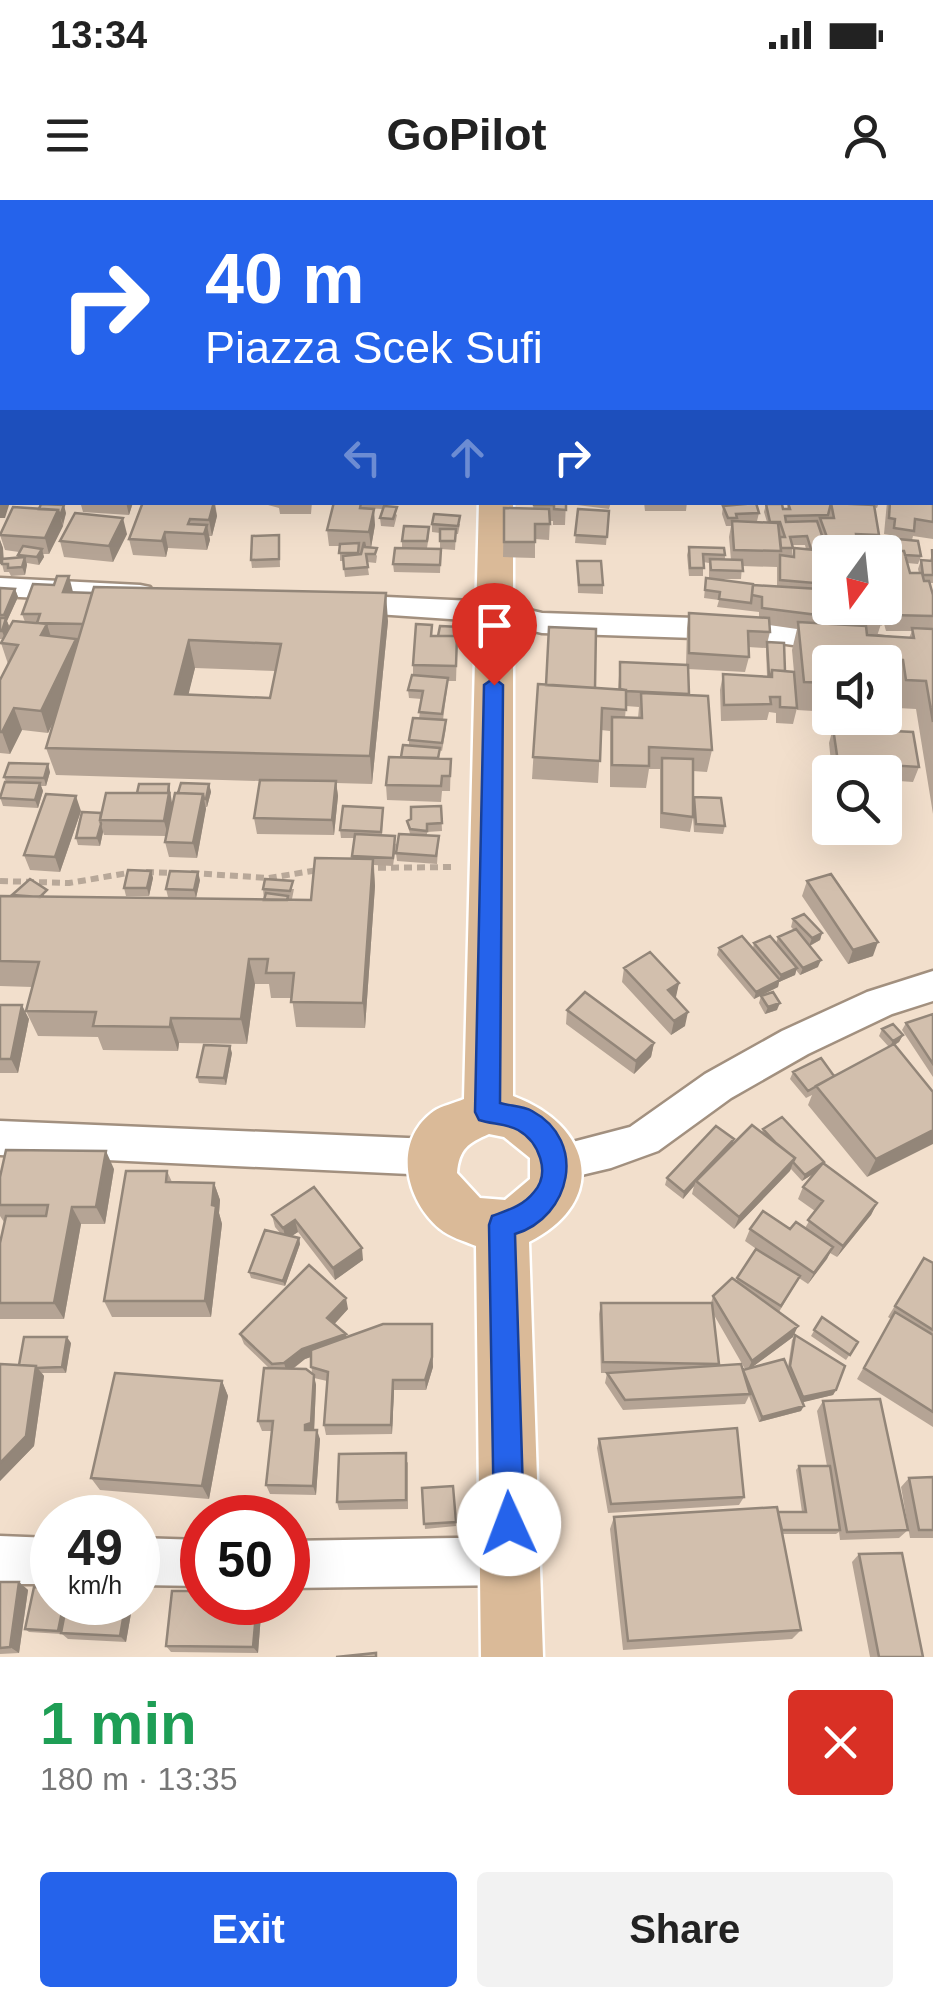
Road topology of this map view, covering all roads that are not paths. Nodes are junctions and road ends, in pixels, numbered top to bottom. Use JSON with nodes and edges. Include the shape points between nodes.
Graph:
{"nodes":[{"id":1,"x":496,"y":505,"type":"edge"},
{"id":2,"x":0,"y":587,"type":"edge"},
{"id":3,"x":178,"y":596,"type":"edge"},
{"id":4,"x":317,"y":603,"type":"edge"},
{"id":5,"x":495,"y":612,"type":"junction"},
{"id":6,"x":933,"y":654,"type":"edge"},
{"id":7,"x":933,"y":986,"type":"edge"},
{"id":8,"x":488,"y":1112,"type":"junction"},
{"id":9,"x":0,"y":1138,"type":"edge"},
{"id":10,"x":431,"y":1157,"type":"junction"},
{"id":11,"x":556,"y":1163,"type":"junction"},
{"id":12,"x":502,"y":1225,"type":"junction"},
{"id":13,"x":0,"y":1560,"type":"edge"},
{"id":14,"x":30,"y":1561,"type":"edge"},
{"id":15,"x":510,"y":1561,"type":"junction"},
{"id":16,"x":310,"y":1565,"type":"edge"},
{"id":17,"x":512,"y":1657,"type":"edge"}],
"edges":[{"from":1,"to":5,"type":"main road"},
{"from":2,"to":3,"type":"street"},
{"from":4,"to":5,"type":"street"},
{"from":5,"to":6,"type":"street","via":[[542,622],[756,630]]},
{"from":5,"to":8,"type":"main road"},
{"from":7,"to":11,"type":"street","via":[[884,1002],[766,1060],[647,1138]]},
{"from":8,"to":10,"type":"main road","via":[[451,1126]]},
{"from":8,"to":11,"type":"main road","via":[[525,1120],[551,1146]]},
{"from":9,"to":10,"type":"street"},
{"from":10,"to":12,"type":"main road","via":[[436,1192],[447,1206],[481,1224]]},
{"from":11,"to":12,"type":"main road","via":[[548,1197],[520,1220]]},
{"from":12,"to":15,"type":"main road"},
{"from":13,"to":14,"type":"street"},
{"from":15,"to":16,"type":"street"},
{"from":15,"to":17,"type":"main road"}]}
